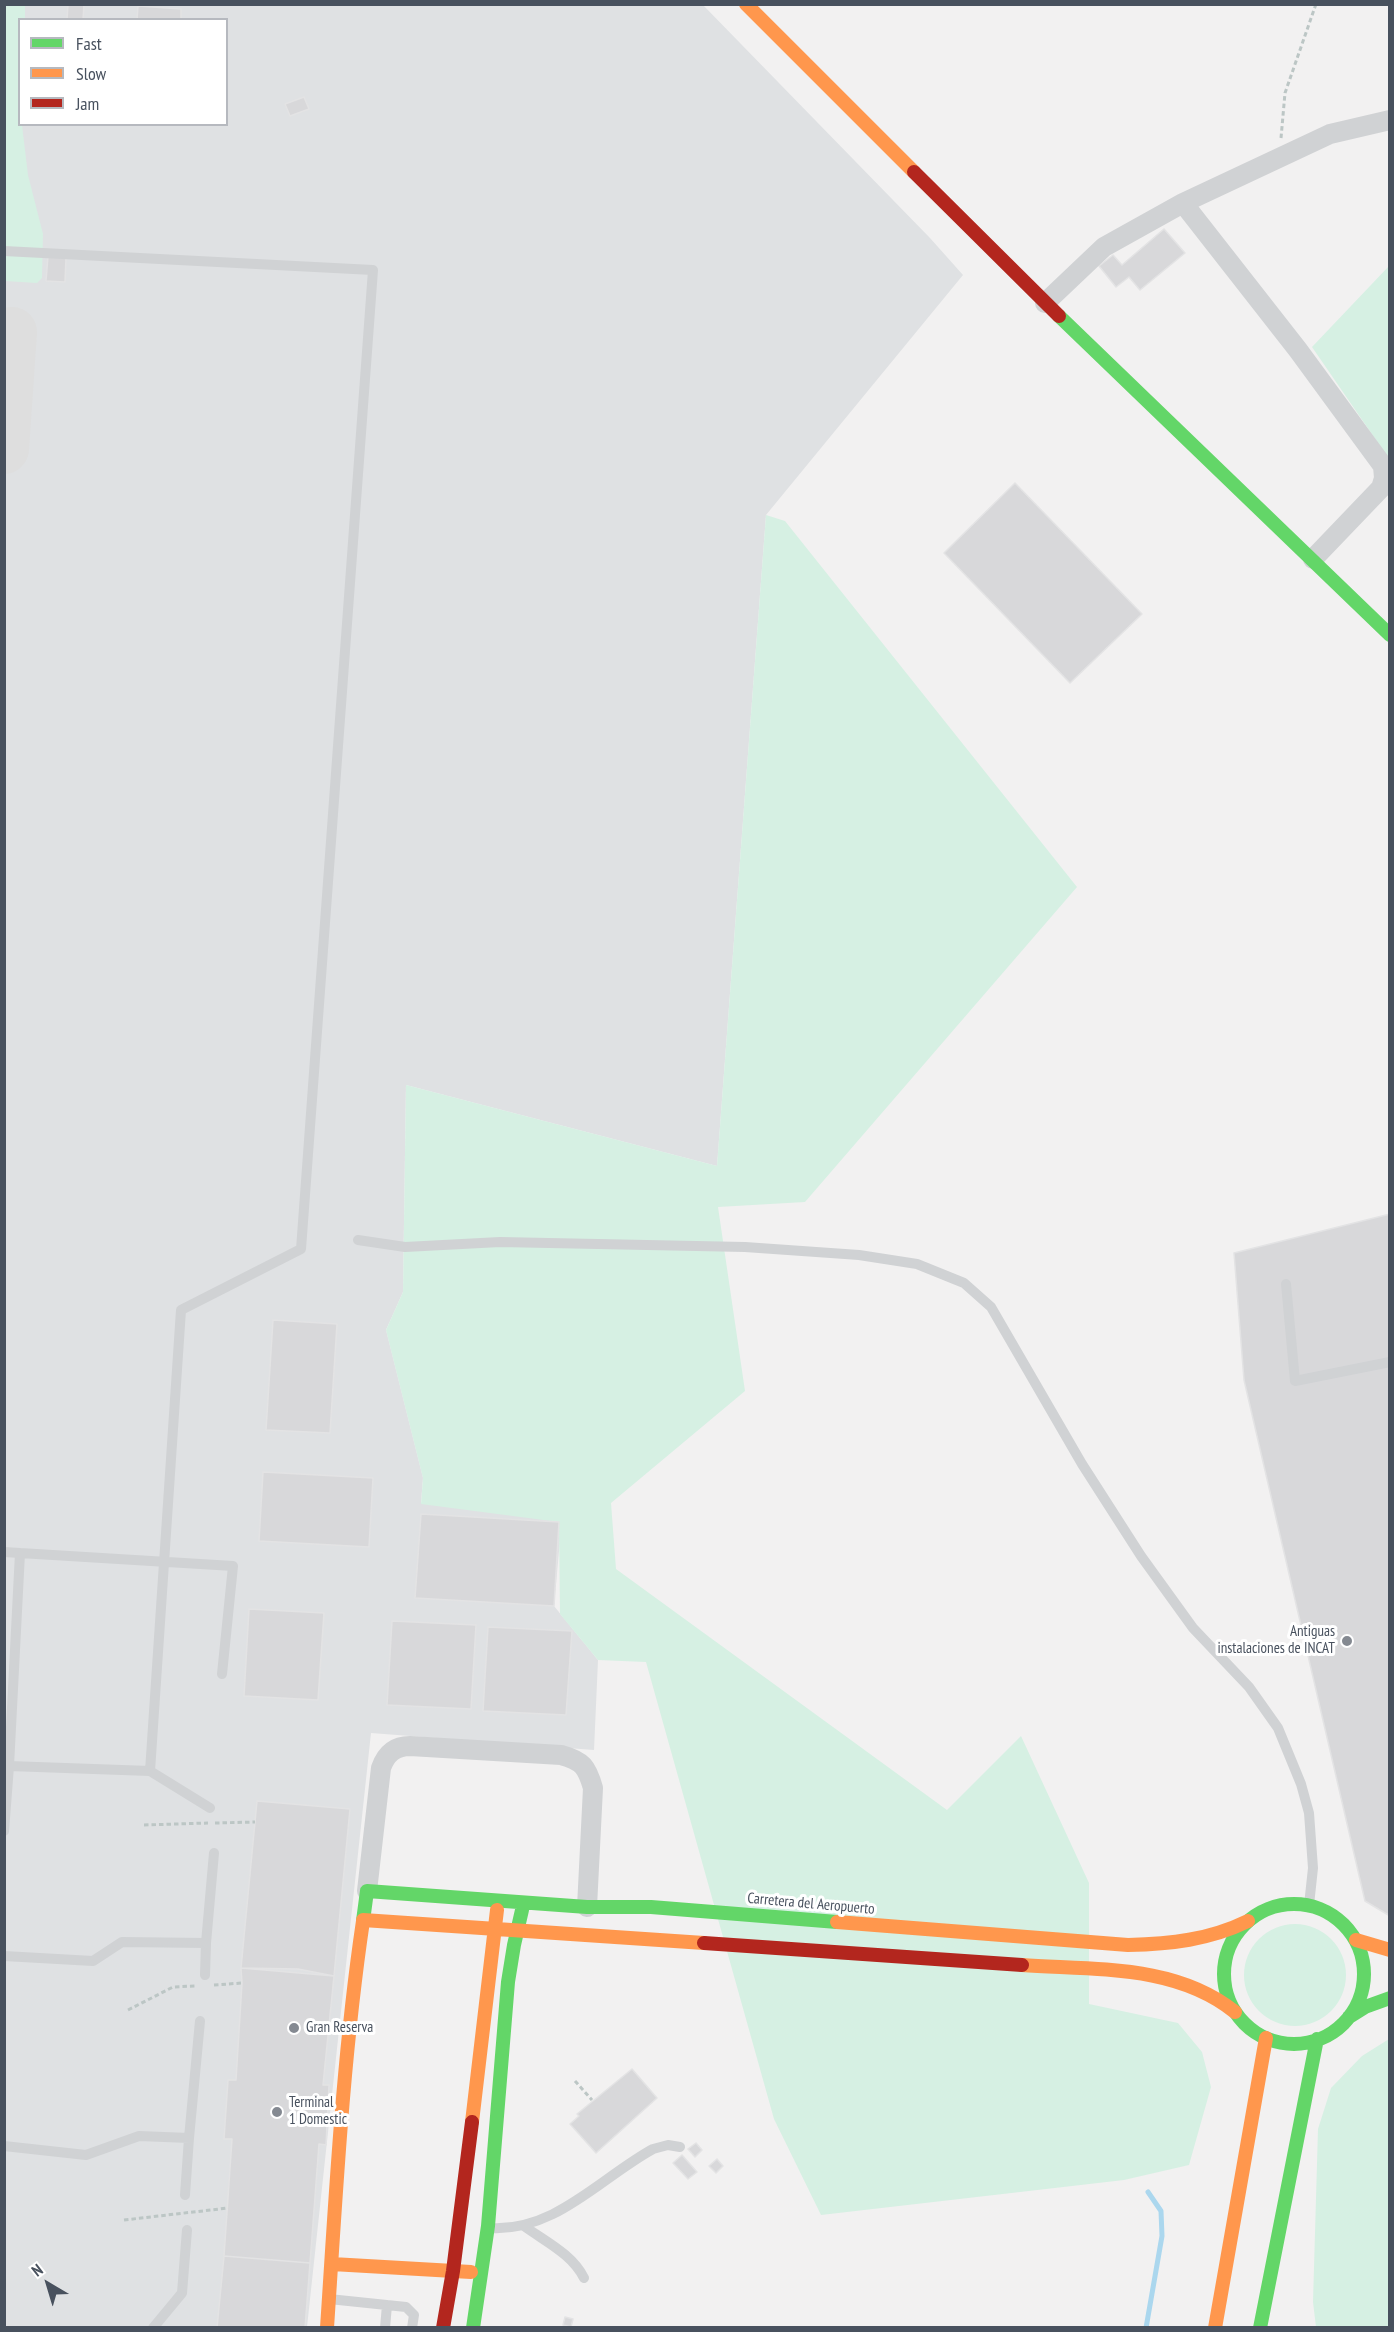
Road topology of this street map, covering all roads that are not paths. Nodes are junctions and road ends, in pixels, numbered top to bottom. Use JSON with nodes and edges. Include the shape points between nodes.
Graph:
{"nodes":[{"id":1,"x":746,"y":4,"type":"edge"},
{"id":2,"x":1389,"y":120,"type":"edge"},
{"id":3,"x":1183,"y":203,"type":"junction"},
{"id":4,"x":4,"y":251,"type":"edge"},
{"id":5,"x":1045,"y":303,"type":"junction"},
{"id":6,"x":1313,"y":559,"type":"junction"},
{"id":7,"x":1389,"y":635,"type":"edge"},
{"id":8,"x":357,"y":1240,"type":"dead end"},
{"id":9,"x":1287,"y":1284,"type":"dead end"},
{"id":10,"x":1389,"y":1362,"type":"edge"},
{"id":11,"x":4,"y":1552,"type":"edge"},
{"id":12,"x":20,"y":1553,"type":"junction"},
{"id":13,"x":164,"y":1560,"type":"junction"},
{"id":14,"x":222,"y":1674,"type":"dead end"},
{"id":15,"x":9,"y":1766,"type":"junction"},
{"id":16,"x":150,"y":1771,"type":"junction"},
{"id":17,"x":210,"y":1808,"type":"dead end"},
{"id":18,"x":4,"y":1831,"type":"edge"},
{"id":19,"x":214,"y":1853,"type":"dead end"},
{"id":20,"x":367,"y":1891,"type":"junction"},
{"id":21,"x":497,"y":1901,"type":"junction"},
{"id":22,"x":524,"y":1903,"type":"junction"},
{"id":23,"x":1309,"y":1905,"type":"junction"},
{"id":24,"x":587,"y":1907,"type":"junction"},
{"id":25,"x":363,"y":1920,"type":"junction"},
{"id":26,"x":1248,"y":1921,"type":"junction"},
{"id":27,"x":495,"y":1928,"type":"junction"},
{"id":28,"x":516,"y":1929,"type":"junction"},
{"id":29,"x":1356,"y":1940,"type":"junction"},
{"id":30,"x":207,"y":1943,"type":"junction"},
{"id":31,"x":1389,"y":1950,"type":"edge"},
{"id":32,"x":4,"y":1956,"type":"edge"},
{"id":33,"x":206,"y":1980,"type":"road end"},
{"id":34,"x":1389,"y":1998,"type":"edge"},
{"id":35,"x":1235,"y":2012,"type":"junction"},
{"id":36,"x":1349,"y":2017,"type":"junction"},
{"id":37,"x":200,"y":2021,"type":"dead end"},
{"id":38,"x":1266,"y":2038,"type":"junction"},
{"id":39,"x":1317,"y":2039,"type":"junction"},
{"id":40,"x":189,"y":2138,"type":"junction"},
{"id":41,"x":4,"y":2146,"type":"edge"},
{"id":42,"x":680,"y":2147,"type":"dead end"},
{"id":43,"x":185,"y":2195,"type":"dead end"},
{"id":44,"x":524,"y":2226,"type":"junction"},
{"id":45,"x":488,"y":2228,"type":"junction"},
{"id":46,"x":187,"y":2230,"type":"dead end"},
{"id":47,"x":332,"y":2264,"type":"junction"},
{"id":48,"x":453,"y":2271,"type":"junction"},
{"id":49,"x":483,"y":2272,"type":"junction"},
{"id":50,"x":584,"y":2278,"type":"dead end"},
{"id":51,"x":329,"y":2299,"type":"junction"},
{"id":52,"x":387,"y":2306,"type":"junction"},
{"id":53,"x":153,"y":2328,"type":"edge"},
{"id":54,"x":327,"y":2328,"type":"edge"},
{"id":55,"x":385,"y":2328,"type":"edge"},
{"id":56,"x":412,"y":2328,"type":"edge"},
{"id":57,"x":443,"y":2328,"type":"edge"},
{"id":58,"x":473,"y":2328,"type":"edge"},
{"id":59,"x":1215,"y":2328,"type":"edge"},
{"id":60,"x":1260,"y":2328,"type":"edge"}],
"edges":[{"from":1,"to":5,"type":"street"},
{"from":2,"to":3,"type":"street","via":[[1330,134]]},
{"from":3,"to":5,"type":"street","via":[[1104,247]]},
{"from":3,"to":6,"type":"street","via":[[1383,466],[1381,488]]},
{"from":4,"to":13,"type":"lane","via":[[373,270],[301,1249],[181,1310]]},
{"from":5,"to":6,"type":"street"},
{"from":6,"to":7,"type":"street"},
{"from":8,"to":23,"type":"lane","via":[[405,1247],[500,1242],[757,1247],[917,1264],[964,1283],[991,1307],[1082,1464],[1141,1556],[1193,1628],[1249,1687],[1278,1728],[1309,1813],[1313,1868]]},
{"from":9,"to":10,"type":"lane","via":[[1295,1381]]},
{"from":11,"to":12,"type":"lane"},
{"from":12,"to":13,"type":"lane"},
{"from":12,"to":15,"type":"lane"},
{"from":13,"to":14,"type":"lane","via":[[233,1566]]},
{"from":13,"to":16,"type":"lane"},
{"from":15,"to":16,"type":"lane"},
{"from":15,"to":18,"type":"lane"},
{"from":16,"to":17,"type":"lane"},
{"from":19,"to":30,"type":"lane"},
{"from":20,"to":21,"type":"street","name":"Carretera del Aeropuerto"},
{"from":20,"to":24,"type":"street","via":[[381,1768],[395,1749],[410,1746],[561,1755],[582,1764],[593,1788]]},
{"from":20,"to":25,"type":"street"},
{"from":21,"to":22,"type":"street","name":"Carretera del Aeropuerto"},
{"from":21,"to":27,"type":"street"},
{"from":22,"to":24,"type":"street","name":"Carretera del Aeropuerto"},
{"from":22,"to":28,"type":"street"},
{"from":23,"to":26,"type":"street","via":[[1287,1904],[1267,1909]]},
{"from":23,"to":29,"type":"street","via":[[1328,1912]]},
{"from":24,"to":26,"type":"street","name":"Carretera del Aeropuerto","via":[[651,1907],[1110,1945],[1195,1940]]},
{"from":25,"to":27,"type":"street"},
{"from":25,"to":47,"type":"street","via":[[342,2098]]},
{"from":26,"to":35,"type":"street","via":[[1235,1936],[1224,1974]]},
{"from":27,"to":28,"type":"street"},
{"from":27,"to":48,"type":"street"},
{"from":28,"to":35,"type":"street","via":[[1142,1974],[1189,1984],[1219,1998]]},
{"from":28,"to":45,"type":"street"},
{"from":29,"to":31,"type":"street"},
{"from":29,"to":36,"type":"street","via":[[1363,1959],[1364,1979]]},
{"from":30,"to":32,"type":"lane","via":[[122,1942],[93,1961]]},
{"from":30,"to":33,"type":"lane"},
{"from":34,"to":36,"type":"street"},
{"from":35,"to":38,"type":"street"},
{"from":36,"to":39,"type":"street","via":[[1333,2032]]},
{"from":37,"to":40,"type":"lane"},
{"from":38,"to":39,"type":"street","via":[[1298,2044]]},
{"from":38,"to":59,"type":"street"},
{"from":39,"to":60,"type":"street"},
{"from":40,"to":41,"type":"lane","via":[[139,2136],[86,2155]]},
{"from":40,"to":43,"type":"lane"},
{"from":42,"to":44,"type":"lane","via":[[653,2149],[550,2218]]},
{"from":44,"to":45,"type":"lane"},
{"from":44,"to":50,"type":"lane","via":[[567,2255]]},
{"from":45,"to":49,"type":"street"},
{"from":46,"to":53,"type":"lane","via":[[182,2293]]},
{"from":47,"to":48,"type":"street"},
{"from":47,"to":51,"type":"street"},
{"from":48,"to":49,"type":"street"},
{"from":48,"to":57,"type":"street"},
{"from":49,"to":58,"type":"street"},
{"from":51,"to":52,"type":"lane"},
{"from":51,"to":54,"type":"street"},
{"from":52,"to":55,"type":"lane"},
{"from":52,"to":56,"type":"lane","via":[[412,2311]]}]}
